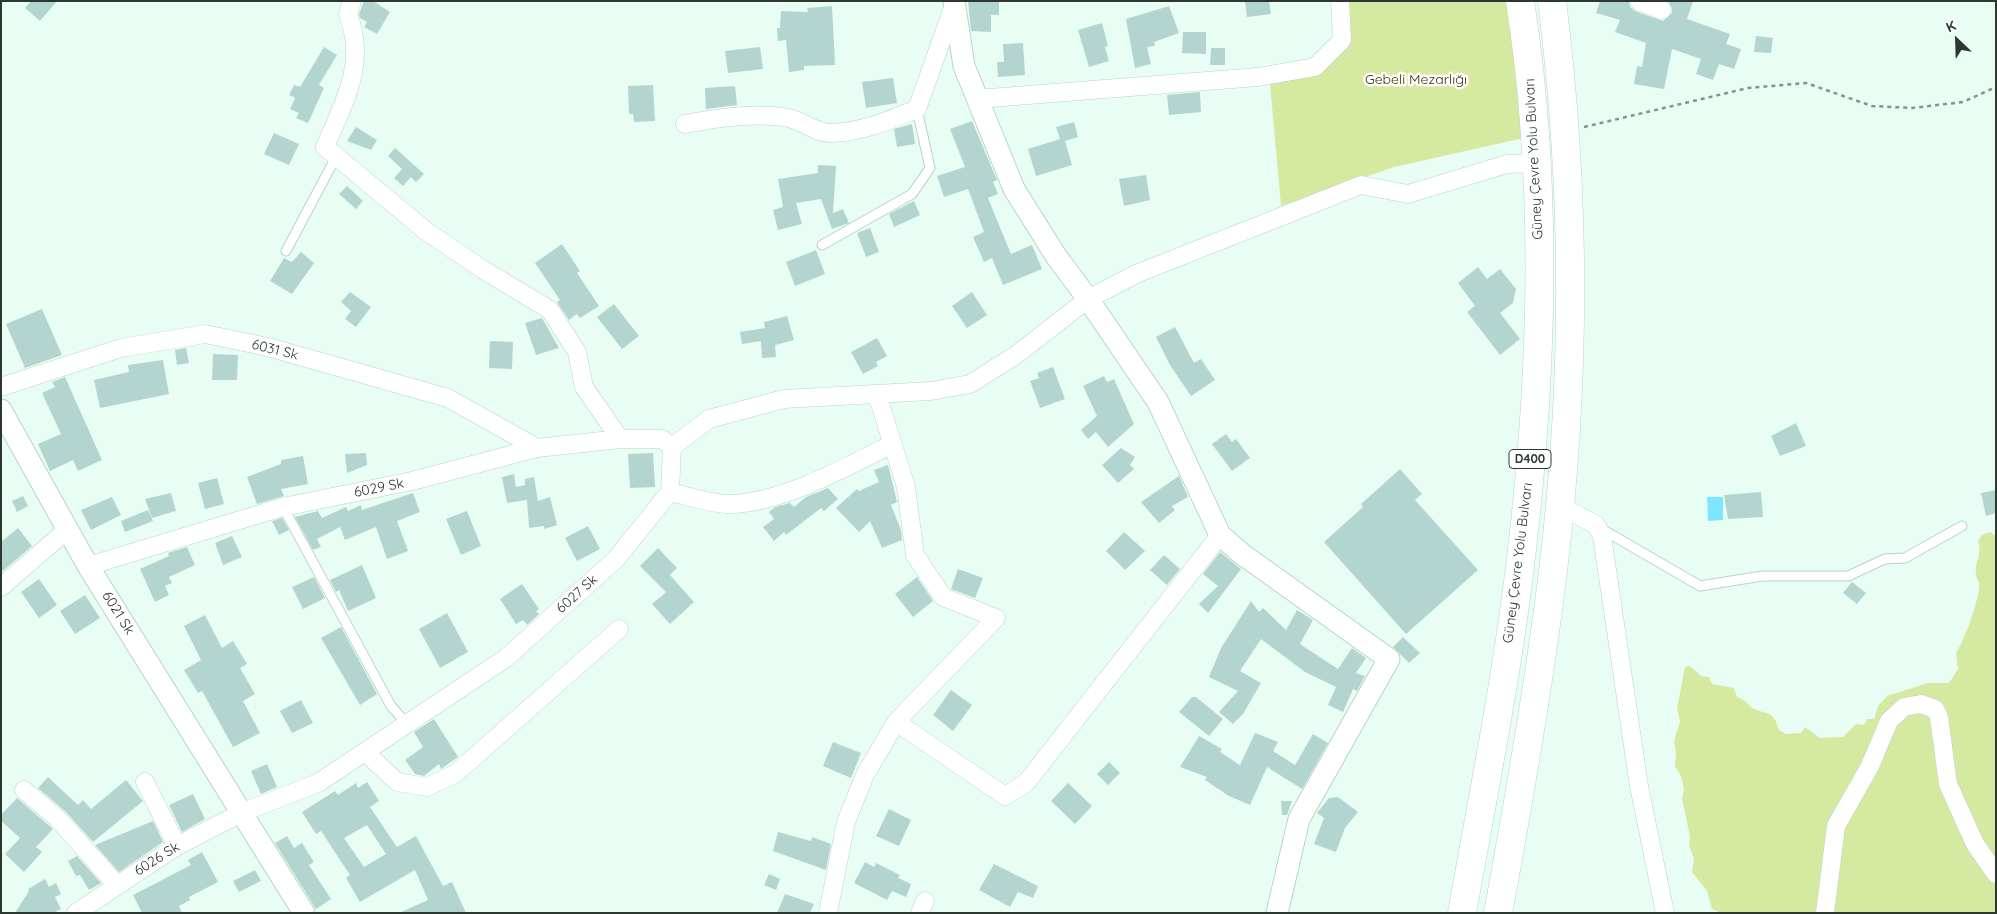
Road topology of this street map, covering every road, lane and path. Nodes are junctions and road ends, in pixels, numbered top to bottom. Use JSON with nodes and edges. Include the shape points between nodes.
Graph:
{"nodes":[{"id":1,"x":352,"y":1,"type":"edge"},
{"id":2,"x":1340,"y":1,"type":"edge"},
{"id":3,"x":1520,"y":1,"type":"edge"},
{"id":4,"x":1552,"y":1,"type":"edge"},
{"id":5,"x":1639,"y":1,"type":"edge"},
{"id":6,"x":953,"y":5,"type":"edge"},
{"id":7,"x":1662,"y":10,"type":"dead end"},
{"id":8,"x":1996,"y":87,"type":"edge"},
{"id":9,"x":977,"y":99,"type":"junction"},
{"id":10,"x":917,"y":109,"type":"junction"},
{"id":11,"x":685,"y":124,"type":"dead end"},
{"id":12,"x":1565,"y":131,"type":"junction"},
{"id":13,"x":336,"y":157,"type":"junction"},
{"id":14,"x":1536,"y":162,"type":"junction"},
{"id":15,"x":822,"y":245,"type":"dead end"},
{"id":16,"x":286,"y":251,"type":"dead end"},
{"id":17,"x":1088,"y":299,"type":"junction"},
{"id":18,"x":1,"y":387,"type":"edge"},
{"id":19,"x":877,"y":394,"type":"junction"},
{"id":20,"x":1,"y":410,"type":"edge"},
{"id":21,"x":620,"y":439,"type":"junction"},
{"id":22,"x":892,"y":444,"type":"junction"},
{"id":23,"x":672,"y":447,"type":"junction"},
{"id":24,"x":537,"y":448,"type":"junction"},
{"id":25,"x":670,"y":492,"type":"junction"},
{"id":26,"x":1560,"y":505,"type":"junction"},
{"id":27,"x":283,"y":507,"type":"junction"},
{"id":28,"x":1596,"y":525,"type":"junction"},
{"id":29,"x":1962,"y":526,"type":"dead end"},
{"id":30,"x":67,"y":530,"type":"junction"},
{"id":31,"x":1220,"y":535,"type":"junction"},
{"id":32,"x":88,"y":566,"type":"junction"},
{"id":33,"x":1,"y":587,"type":"edge"},
{"id":34,"x":619,"y":629,"type":"dead end"},
{"id":35,"x":896,"y":722,"type":"junction"},
{"id":36,"x":407,"y":724,"type":"junction"},
{"id":37,"x":365,"y":752,"type":"junction"},
{"id":38,"x":145,"y":782,"type":"dead end"},
{"id":39,"x":24,"y":790,"type":"dead end"},
{"id":40,"x":243,"y":812,"type":"junction"},
{"id":41,"x":177,"y":846,"type":"junction"},
{"id":42,"x":1996,"y":874,"type":"edge"},
{"id":43,"x":117,"y":885,"type":"junction"},
{"id":44,"x":85,"y":911,"type":"edge"},
{"id":45,"x":304,"y":913,"type":"edge"},
{"id":46,"x":828,"y":913,"type":"edge"},
{"id":47,"x":1277,"y":913,"type":"edge"},
{"id":48,"x":1462,"y":913,"type":"edge"},
{"id":49,"x":1498,"y":913,"type":"edge"},
{"id":50,"x":1665,"y":913,"type":"edge"},
{"id":51,"x":1826,"y":913,"type":"edge"}],
"edges":[{"from":1,"to":13,"type":"street","via":[[348,14],[355,34],[353,81],[325,147]]},
{"from":2,"to":9,"type":"street","via":[[1342,40],[1315,67],[1258,77]]},
{"from":3,"to":14,"type":"highway","name":"Güney Çevre Yolu Bulvarı","number":"D400"},
{"from":4,"to":12,"type":"highway","number":"D400"},
{"from":5,"to":7,"type":"street"},
{"from":6,"to":9,"type":"street","via":[[964,66]]},
{"from":6,"to":10,"type":"street"},
{"from":8,"to":12,"type":"path","via":[[1962,102],[1912,108],[1872,106],[1806,83],[1748,88]]},
{"from":9,"to":17,"type":"street","via":[[1014,188],[1056,256]]},
{"from":10,"to":11,"type":"street","via":[[878,125],[830,133],[790,118],[770,116],[708,119]]},
{"from":10,"to":15,"type":"lane","via":[[930,168],[912,194]]},
{"from":12,"to":26,"type":"highway","number":"D400","via":[[1571,270],[1568,393]]},
{"from":13,"to":16,"type":"lane"},
{"from":13,"to":21,"type":"street","via":[[426,231],[550,310],[577,352],[584,388]]},
{"from":14,"to":17,"type":"street","via":[[1507,164],[1408,194],[1361,185],[1136,274]]},
{"from":14,"to":48,"type":"highway","name":"Güney Çevre Yolu Bulvarı","number":"D400","via":[[1537,386],[1521,558]]},
{"from":17,"to":19,"type":"street","via":[[1016,355],[970,384],[931,391]]},
{"from":17,"to":31,"type":"street","via":[[1158,402]]},
{"from":18,"to":24,"type":"street","name":"6031 Sk","via":[[121,348],[205,334],[268,347],[448,398]]},
{"from":19,"to":22,"type":"street"},
{"from":19,"to":23,"type":"street","via":[[784,399],[709,419]]},
{"from":20,"to":30,"type":"street","name":"6021 Sk"},
{"from":21,"to":23,"type":"street","name":"6029 Sk","via":[[662,440]]},
{"from":21,"to":24,"type":"street","name":"6029 Sk"},
{"from":22,"to":25,"type":"street","via":[[838,472],[767,498],[726,504]]},
{"from":22,"to":35,"type":"street","via":[[906,487],[915,555],[943,597],[996,618]]},
{"from":23,"to":25,"type":"street"},
{"from":24,"to":27,"type":"street","name":"6029 Sk","via":[[412,481]]},
{"from":25,"to":36,"type":"street","name":"6027 Sk","via":[[616,559],[506,658]]},
{"from":26,"to":28,"type":"street"},
{"from":26,"to":49,"type":"highway","number":"D400","via":[[1544,642]]},
{"from":27,"to":32,"type":"street","name":"6029 Sk"},
{"from":27,"to":36,"type":"lane","via":[[391,706]]},
{"from":28,"to":29,"type":"lane","via":[[1700,586],[1762,576],[1848,576],[1885,559],[1905,558]]},
{"from":28,"to":50,"type":"street","via":[[1602,536],[1639,786]]},
{"from":30,"to":32,"type":"street","name":"6021 Sk"},
{"from":30,"to":33,"type":"street"},
{"from":31,"to":35,"type":"street","via":[[1026,783],[1005,796]]},
{"from":31,"to":47,"type":"street","via":[[1389,659],[1299,819]]},
{"from":32,"to":40,"type":"street","name":"6021 Sk"},
{"from":34,"to":37,"type":"street","via":[[455,774],[427,787],[397,782]]},
{"from":35,"to":46,"type":"street","via":[[865,775],[846,822]]},
{"from":36,"to":37,"type":"street","name":"6027 Sk"},
{"from":37,"to":40,"type":"street","name":"6027 Sk","via":[[318,783]]},
{"from":38,"to":41,"type":"street"},
{"from":39,"to":43,"type":"street","via":[[58,818]]},
{"from":40,"to":41,"type":"street","name":"6026 Sk"},
{"from":40,"to":45,"type":"street","name":"6021 Sk"},
{"from":41,"to":43,"type":"street","name":"6026 Sk"},
{"from":42,"to":51,"type":"street","via":[[1975,844],[1948,784],[1939,717],[1934,709],[1921,704],[1904,707],[1889,721],[1870,766],[1836,826]]},
{"from":43,"to":44,"type":"street","name":"6026 Sk"}]}
